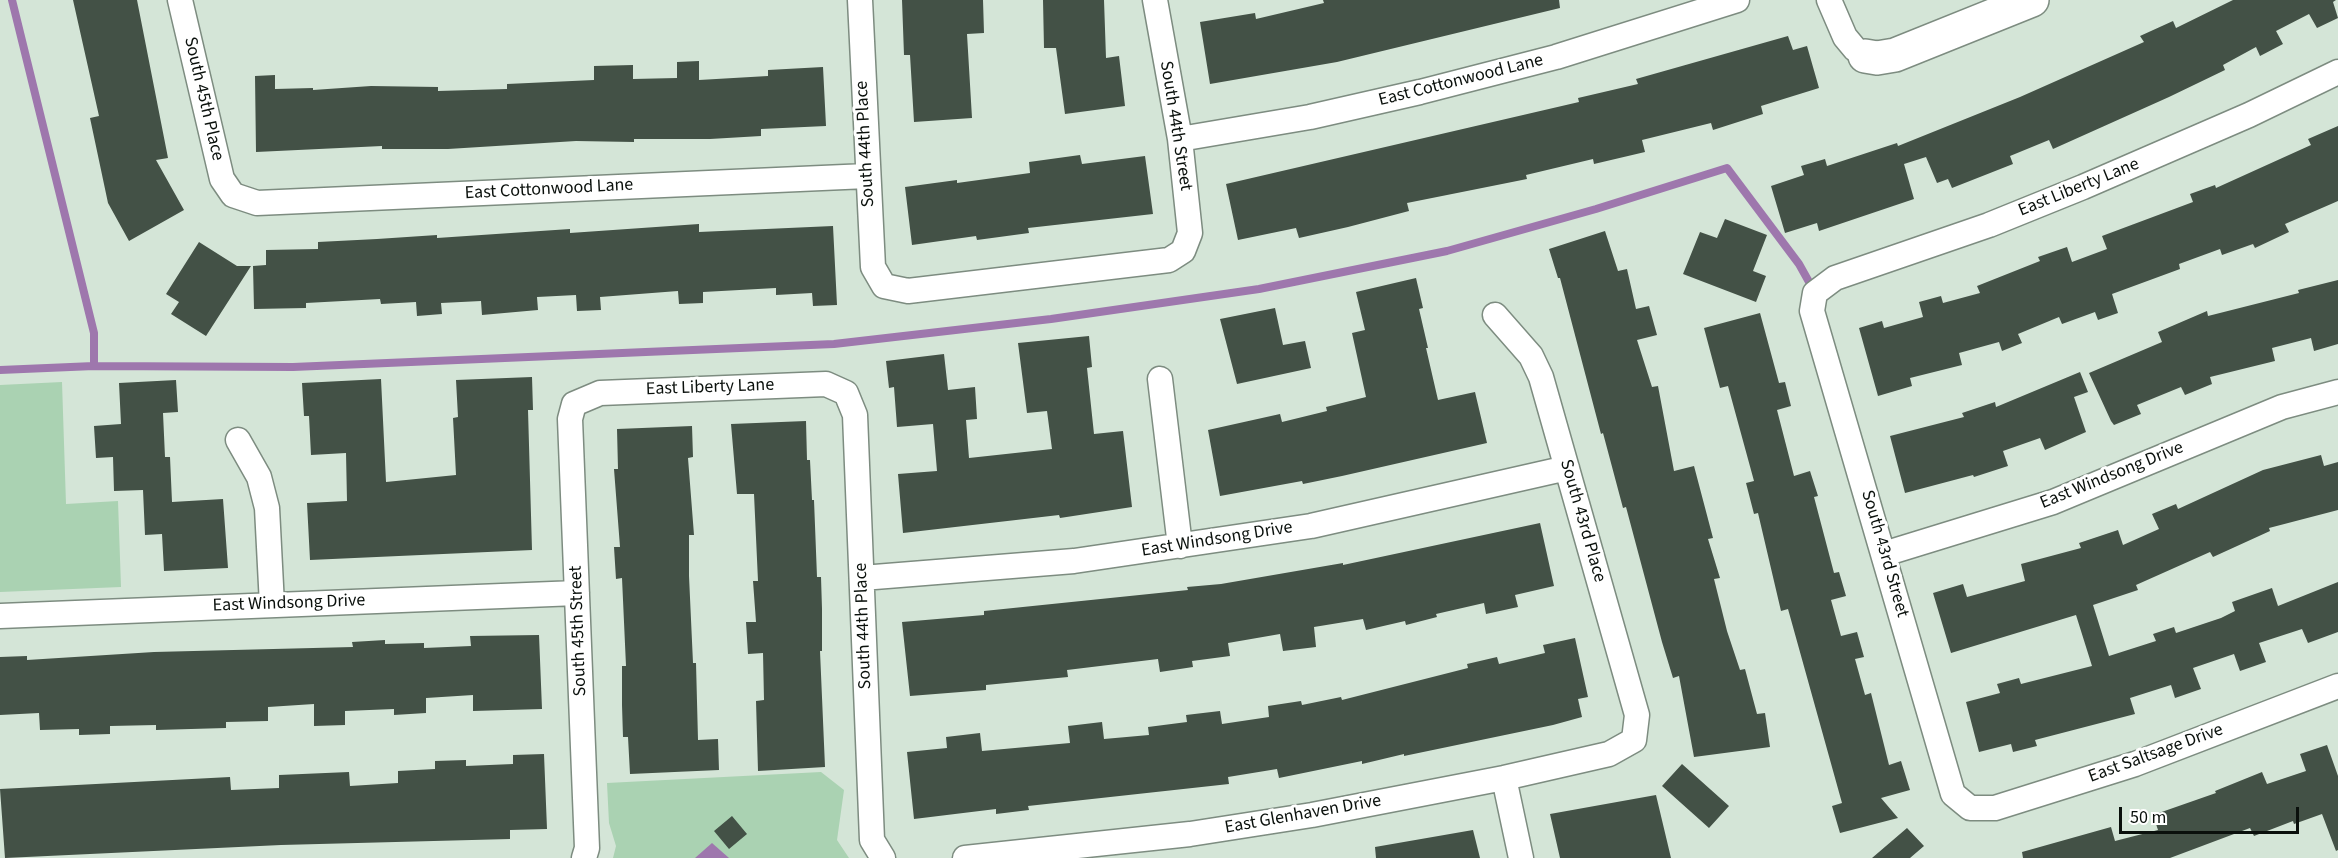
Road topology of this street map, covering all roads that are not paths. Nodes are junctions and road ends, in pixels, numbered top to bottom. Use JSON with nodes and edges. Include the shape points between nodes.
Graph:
{"nodes":[{"id":1,"x":180,"y":0,"type":"edge"},
{"id":2,"x":860,"y":0,"type":"edge"},
{"id":3,"x":1155,"y":0,"type":"edge"},
{"id":4,"x":1737,"y":0,"type":"edge"},
{"id":5,"x":1829,"y":0,"type":"edge"},
{"id":6,"x":2032,"y":0,"type":"edge"},
{"id":7,"x":1865,"y":56,"type":"joint"},
{"id":8,"x":2338,"y":72,"type":"edge"},
{"id":9,"x":1180,"y":139,"type":"junction"},
{"id":10,"x":867,"y":176,"type":"junction"},
{"id":11,"x":233,"y":195,"type":"joint"},
{"id":12,"x":884,"y":286,"type":"joint"},
{"id":13,"x":1815,"y":293,"type":"joint"},
{"id":14,"x":1495,"y":315,"type":"dead end"},
{"id":15,"x":1160,"y":380,"type":"dead end"},
{"id":16,"x":2338,"y":392,"type":"edge"},
{"id":17,"x":846,"y":393,"type":"joint"},
{"id":18,"x":574,"y":404,"type":"joint"},
{"id":19,"x":238,"y":440,"type":"dead end"},
{"id":20,"x":1567,"y":468,"type":"junction"},
{"id":21,"x":1180,"y":546,"type":"junction"},
{"id":22,"x":1884,"y":554,"type":"junction"},
{"id":23,"x":862,"y":578,"type":"junction"},
{"id":24,"x":577,"y":593,"type":"junction"},
{"id":25,"x":272,"y":605,"type":"junction"},
{"id":26,"x":0,"y":616,"type":"edge"},
{"id":27,"x":2338,"y":686,"type":"edge"},
{"id":28,"x":1634,"y":740,"type":"joint"},
{"id":29,"x":1504,"y":778,"type":"junction"},
{"id":30,"x":1970,"y":808,"type":"joint"},
{"id":31,"x":584,"y":858,"type":"edge"},
{"id":32,"x":883,"y":858,"type":"edge"},
{"id":33,"x":965,"y":858,"type":"edge"},
{"id":34,"x":1521,"y":858,"type":"edge"}],
"edges":[{"from":1,"to":11,"type":"street","name":"South 45th Place","via":[[222,179]]},
{"from":2,"to":10,"type":"street","name":"South 44th Place"},
{"from":3,"to":9,"type":"street","name":"South 44th Street"},
{"from":4,"to":9,"type":"street","name":"East Cottonwood Lane","via":[[1599,45],[1420,92],[1310,117]]},
{"from":5,"to":7,"type":"street","via":[[1845,37]]},
{"from":6,"to":7,"type":"street","via":[[1895,55]]},
{"from":8,"to":13,"type":"street","name":"East Liberty Lane","via":[[2148,160],[1989,225],[1835,278]]},
{"from":9,"to":12,"type":"street","name":"South 44th Street","via":[[1190,233],[1183,251],[1169,260],[920,290]]},
{"from":10,"to":11,"type":"street","name":"East Cottonwood Lane","via":[[257,203]]},
{"from":10,"to":12,"type":"street","name":"South 44th Place","via":[[873,267]]},
{"from":13,"to":22,"type":"street","name":"South 43rd Street","via":[[1812,311]]},
{"from":14,"to":20,"type":"street","name":"South 43rd Place","via":[[1531,356],[1541,377]]},
{"from":15,"to":21,"type":"street"},
{"from":16,"to":22,"type":"street","name":"East Windsong Drive","via":[[2282,407],[2053,502]]},
{"from":17,"to":18,"type":"street","name":"East Liberty Lane","via":[[826,384],[611,392]]},
{"from":17,"to":23,"type":"street","name":"South 44th Place","via":[[855,415]]},
{"from":18,"to":24,"type":"street","name":"South 45th Street","via":[[570,419]]},
{"from":19,"to":25,"type":"street","via":[[259,477],[267,508]]},
{"from":20,"to":21,"type":"street","name":"East Windsong Drive","via":[[1311,526]]},
{"from":20,"to":28,"type":"street","name":"South 43rd Place","via":[[1637,715]]},
{"from":21,"to":23,"type":"street","name":"East Windsong Drive","via":[[1074,561]]},
{"from":22,"to":30,"type":"street","name":"South 43rd Street","via":[[1953,794]]},
{"from":23,"to":32,"type":"street","name":"South 44th Place","via":[[872,840]]},
{"from":24,"to":25,"type":"street","name":"East Windsong Drive"},
{"from":24,"to":31,"type":"street","name":"South 45th Street","via":[[588,848]]},
{"from":25,"to":26,"type":"street","name":"East Windsong Drive"},
{"from":27,"to":30,"type":"street","name":"East Saltsage Drive","via":[[2135,764],[1995,808]]},
{"from":28,"to":29,"type":"street","name":"East Glenhaven Drive","via":[[1609,754]]},
{"from":29,"to":33,"type":"street","name":"East Glenhaven Drive","via":[[1190,834]]},
{"from":29,"to":34,"type":"street"}]}
